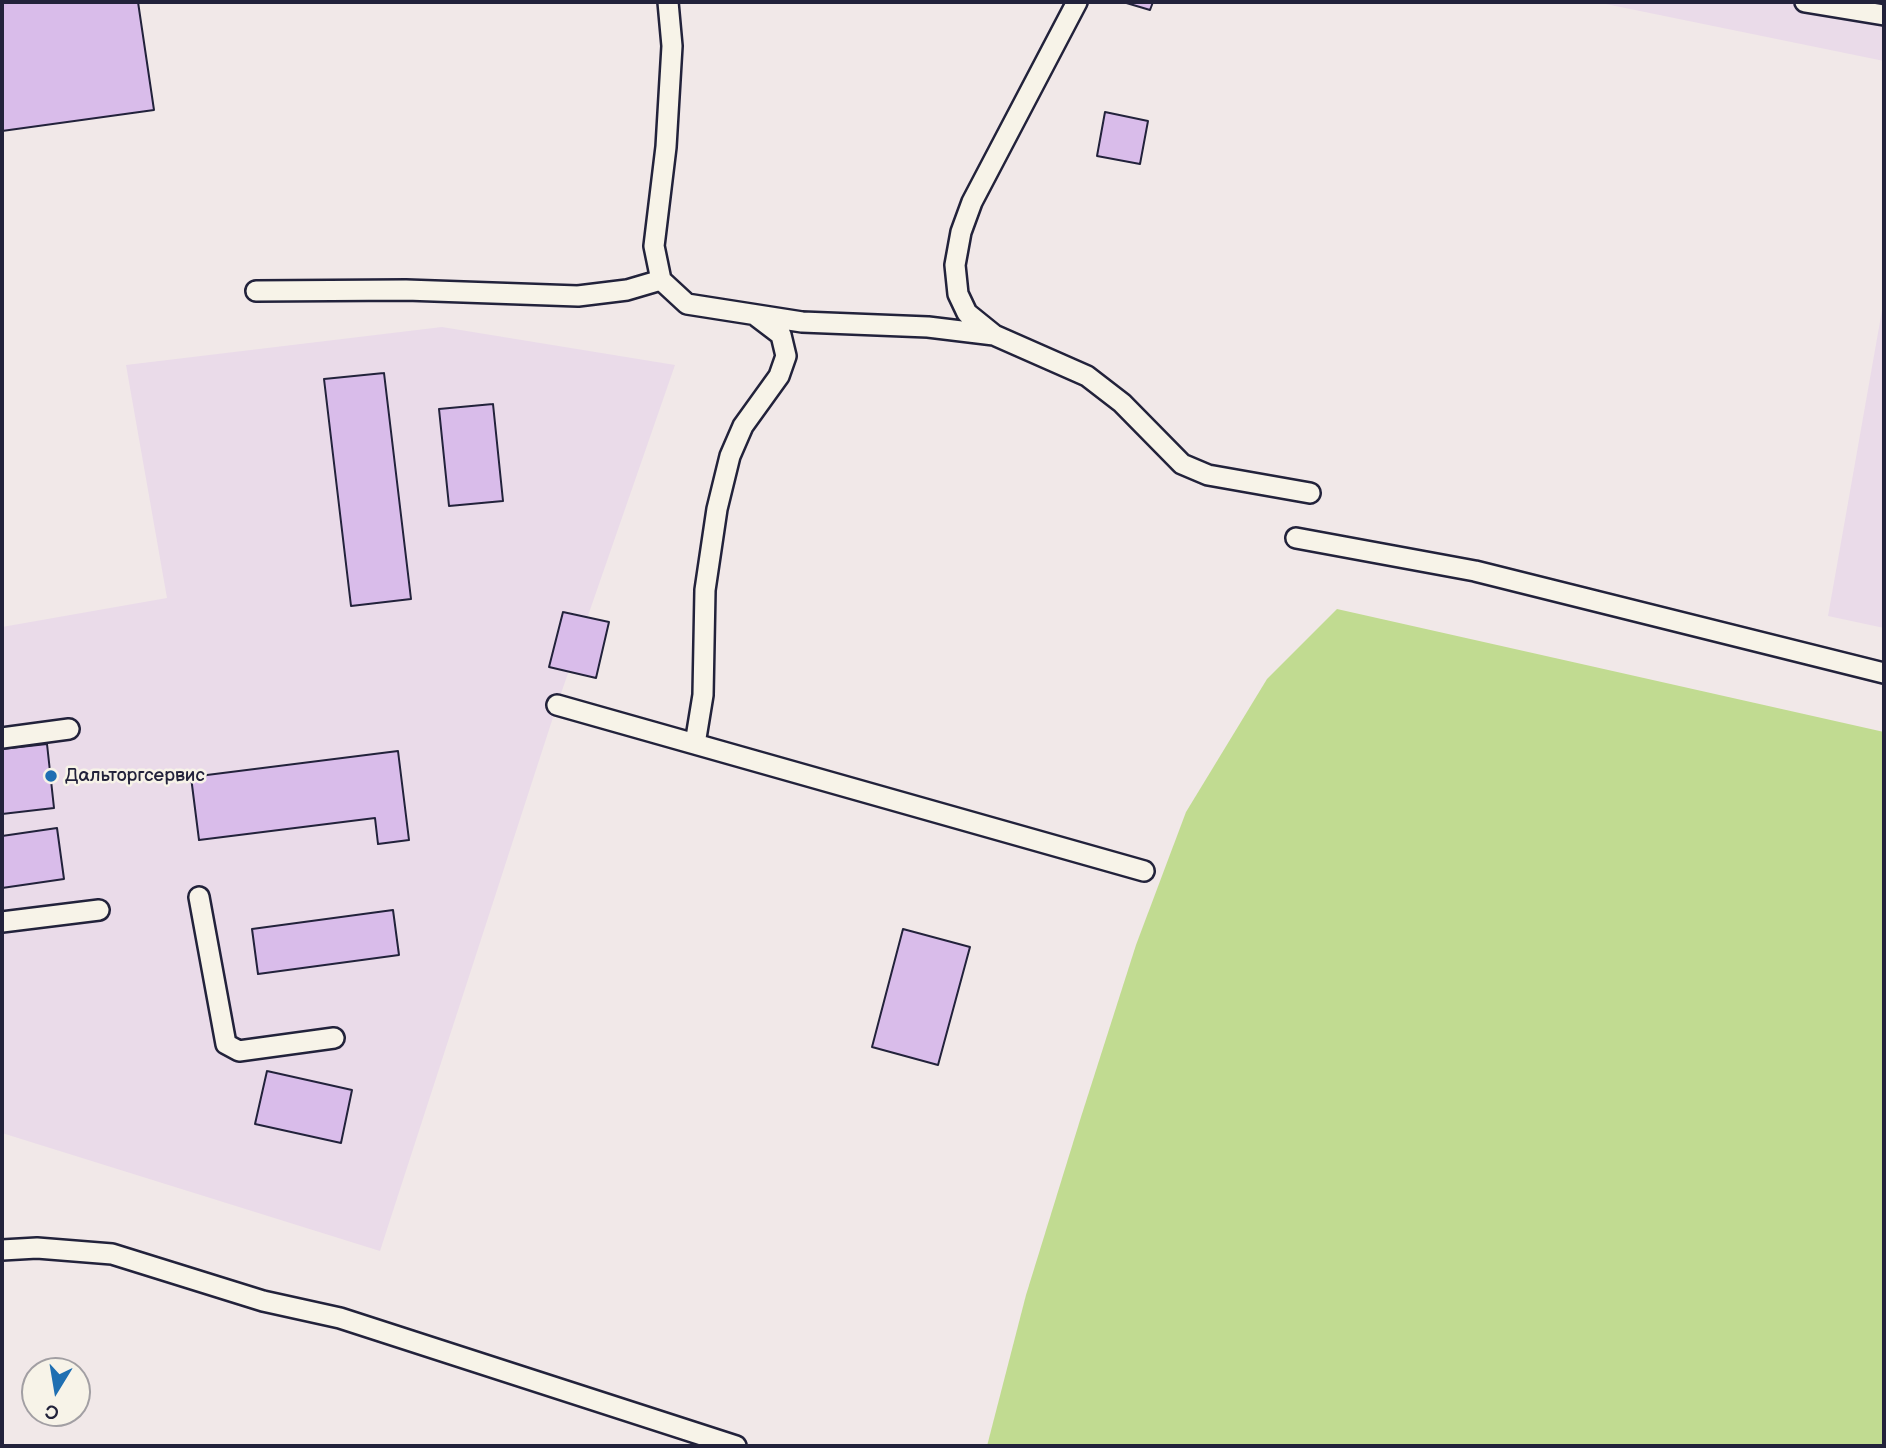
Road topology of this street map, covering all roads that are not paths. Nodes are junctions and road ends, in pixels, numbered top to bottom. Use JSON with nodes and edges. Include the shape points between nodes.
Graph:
{"nodes":[{"id":1,"x":668,"y":2,"type":"edge"},
{"id":2,"x":1077,"y":2,"type":"edge"},
{"id":3,"x":1805,"y":2,"type":"edge"},
{"id":4,"x":1884,"y":15,"type":"edge"},
{"id":5,"x":661,"y":280,"type":"junction"},
{"id":6,"x":256,"y":291,"type":"dead end"},
{"id":7,"x":755,"y":316,"type":"junction"},
{"id":8,"x":994,"y":334,"type":"junction"},
{"id":9,"x":1310,"y":493,"type":"dead end"},
{"id":10,"x":1296,"y":538,"type":"dead end"},
{"id":11,"x":1884,"y":673,"type":"edge"},
{"id":12,"x":557,"y":705,"type":"dead end"},
{"id":13,"x":69,"y":729,"type":"dead end"},
{"id":14,"x":2,"y":738,"type":"edge"},
{"id":15,"x":695,"y":744,"type":"junction"},
{"id":16,"x":1144,"y":871,"type":"dead end"},
{"id":17,"x":199,"y":897,"type":"dead end"},
{"id":18,"x":99,"y":910,"type":"dead end"},
{"id":19,"x":2,"y":922,"type":"edge"},
{"id":20,"x":334,"y":1038,"type":"dead end"},
{"id":21,"x":2,"y":1250,"type":"edge"},
{"id":22,"x":736,"y":1446,"type":"edge"}],
"edges":[{"from":1,"to":5,"type":"lane","via":[[672,46],[654,246]]},
{"from":2,"to":8,"type":"lane","via":[[972,202],[961,232],[955,265],[958,294],[967,313]]},
{"from":3,"to":4,"type":"lane"},
{"from":5,"to":6,"type":"lane","via":[[578,296],[406,289]]},
{"from":5,"to":7,"type":"lane","via":[[687,304]]},
{"from":7,"to":8,"type":"lane"},
{"from":7,"to":15,"type":"lane","via":[[781,335],[786,356],[779,376],[743,426],[717,509],[705,590],[703,695]]},
{"from":8,"to":9,"type":"lane","via":[[1087,376],[1122,403],[1182,464],[1208,475]]},
{"from":10,"to":11,"type":"lane","via":[[1475,571]]},
{"from":12,"to":15,"type":"lane"},
{"from":13,"to":14,"type":"lane"},
{"from":15,"to":16,"type":"lane"},
{"from":17,"to":20,"type":"lane","via":[[226,1044],[239,1051]]},
{"from":18,"to":19,"type":"lane"},
{"from":21,"to":22,"type":"lane","via":[[112,1254],[263,1301],[340,1318]]}]}
